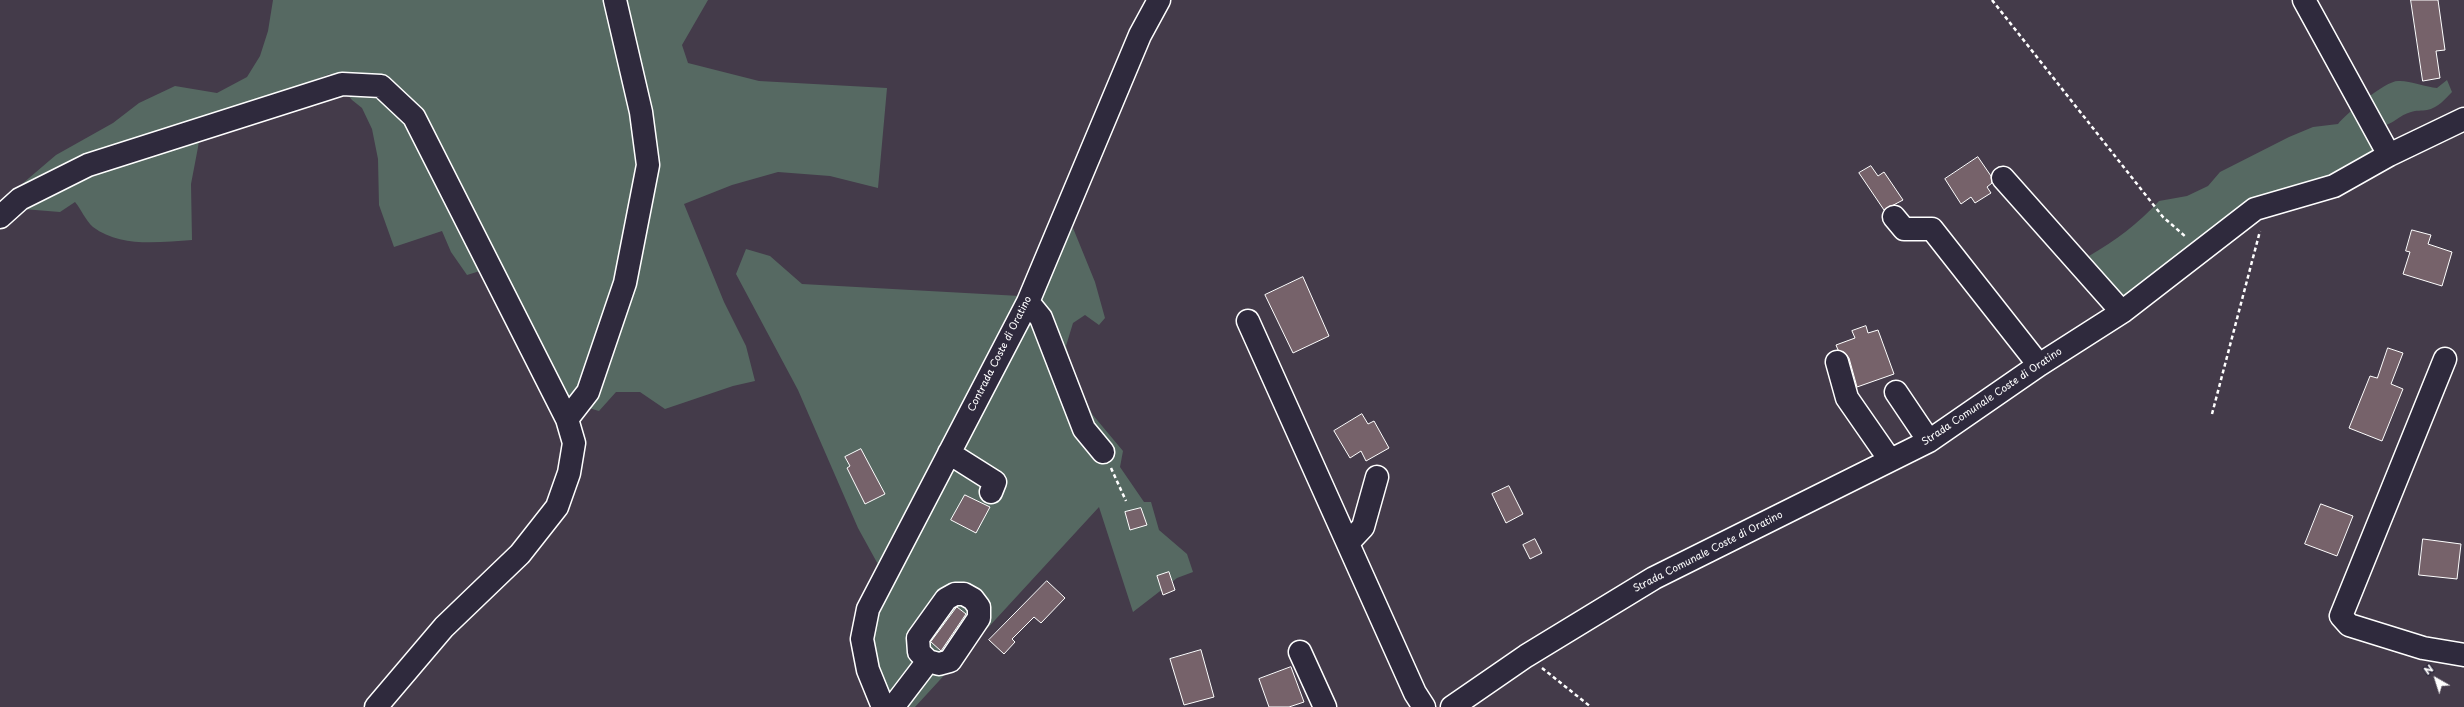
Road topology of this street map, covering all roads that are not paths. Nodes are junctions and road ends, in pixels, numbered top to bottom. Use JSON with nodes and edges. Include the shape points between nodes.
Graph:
{"nodes":[{"id":1,"x":615,"y":0,"type":"edge"},
{"id":2,"x":1159,"y":0,"type":"edge"},
{"id":3,"x":2304,"y":0,"type":"edge"},
{"id":4,"x":2464,"y":119,"type":"edge"},
{"id":5,"x":2389,"y":154,"type":"junction"},
{"id":6,"x":2003,"y":178,"type":"dead end"},
{"id":7,"x":0,"y":217,"type":"edge"},
{"id":8,"x":1894,"y":217,"type":"dead end"},
{"id":9,"x":1028,"y":302,"type":"junction"},
{"id":10,"x":2122,"y":312,"type":"junction"},
{"id":11,"x":1248,"y":321,"type":"dead end"},
{"id":12,"x":2445,"y":359,"type":"dead end"},
{"id":13,"x":1837,"y":362,"type":"dead end"},
{"id":14,"x":2039,"y":365,"type":"junction"},
{"id":15,"x":1896,"y":392,"type":"dead end"},
{"id":16,"x":567,"y":419,"type":"junction"},
{"id":17,"x":1930,"y":441,"type":"junction"},
{"id":18,"x":1103,"y":452,"type":"road end"},
{"id":19,"x":949,"y":453,"type":"junction"},
{"id":20,"x":1890,"y":460,"type":"junction"},
{"id":21,"x":1377,"y":477,"type":"dead end"},
{"id":22,"x":990,"y":492,"type":"dead end"},
{"id":23,"x":1348,"y":543,"type":"junction"},
{"id":24,"x":1300,"y":652,"type":"dead end"},
{"id":25,"x":2464,"y":655,"type":"edge"},
{"id":26,"x":928,"y":661,"type":"dead end"},
{"id":27,"x":376,"y":707,"type":"edge"},
{"id":28,"x":883,"y":707,"type":"edge"},
{"id":29,"x":893,"y":707,"type":"edge"},
{"id":30,"x":1325,"y":707,"type":"edge"},
{"id":31,"x":1424,"y":707,"type":"edge"},
{"id":32,"x":1452,"y":707,"type":"edge"}],
"edges":[{"from":1,"to":16,"type":"street","via":[[641,112],[648,165],[625,283],[588,392]]},
{"from":2,"to":9,"type":"street","name":"Contrada Coste di Oratino","via":[[1140,35]]},
{"from":3,"to":5,"type":"street"},
{"from":4,"to":5,"type":"street","name":"Strada Comunale Coste di Oratino"},
{"from":5,"to":10,"type":"street","name":"Strada Comunale Coste di Oratino","via":[[2334,186],[2255,209]]},
{"from":6,"to":10,"type":"street"},
{"from":7,"to":16,"type":"street","via":[[20,199],[88,165],[320,89],[342,84],[381,86],[414,117]]},
{"from":8,"to":14,"type":"street","via":[[1904,229],[1932,229]]},
{"from":9,"to":18,"type":"street","via":[[1041,318],[1084,429]]},
{"from":9,"to":19,"type":"street","name":"Contrada Coste di Oratino"},
{"from":10,"to":14,"type":"street","name":"Strada Comunale Coste di Oratino"},
{"from":11,"to":23,"type":"street"},
{"from":12,"to":25,"type":"street","via":[[2341,616],[2349,625],[2415,646]]},
{"from":13,"to":20,"type":"street","via":[[1848,398]]},
{"from":14,"to":17,"type":"street","name":"Strada Comunale Coste di Oratino"},
{"from":15,"to":17,"type":"street"},
{"from":16,"to":27,"type":"street","via":[[574,443],[569,473],[557,507],[520,554],[444,627]]},
{"from":17,"to":20,"type":"street","name":"Strada Comunale Coste di Oratino"},
{"from":19,"to":22,"type":"street","via":[[995,482]]},
{"from":19,"to":28,"type":"street","name":"Contrada Coste di Oratino","via":[[868,609],[862,639],[868,670]]},
{"from":20,"to":32,"type":"street","name":"Strada Comunale Coste di Oratino","via":[[1654,578],[1526,656]]},
{"from":21,"to":23,"type":"street","via":[[1363,527]]},
{"from":23,"to":31,"type":"street","via":[[1415,693]]},
{"from":24,"to":30,"type":"street"},
{"from":26,"to":29,"type":"street"}]}
